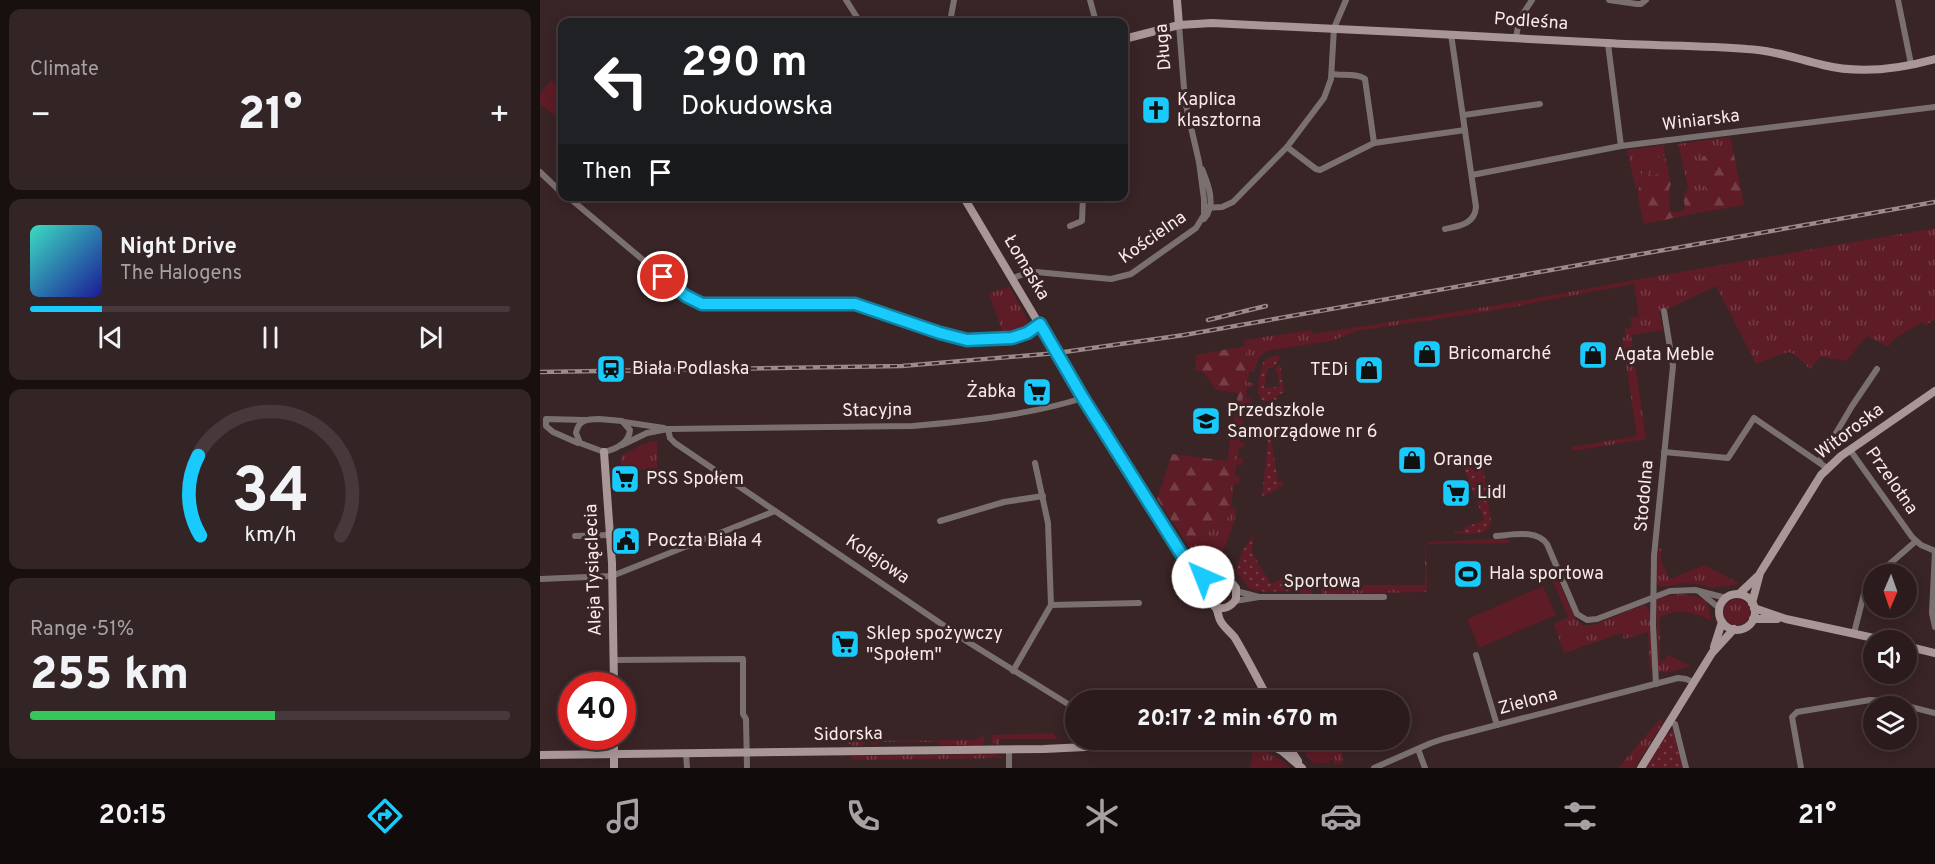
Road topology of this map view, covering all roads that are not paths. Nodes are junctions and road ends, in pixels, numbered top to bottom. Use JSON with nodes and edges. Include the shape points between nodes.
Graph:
{"nodes":[{"id":1,"x":846,"y":0,"type":"edge"},
{"id":2,"x":954,"y":0,"type":"edge"},
{"id":3,"x":1090,"y":0,"type":"edge"},
{"id":4,"x":1177,"y":0,"type":"edge"},
{"id":5,"x":1346,"y":0,"type":"edge"},
{"id":6,"x":1532,"y":0,"type":"edge"},
{"id":7,"x":1610,"y":0,"type":"edge"},
{"id":8,"x":1898,"y":0,"type":"edge"},
{"id":9,"x":1646,"y":1,"type":"edge"},
{"id":10,"x":857,"y":18,"type":"edge"},
{"id":11,"x":951,"y":18,"type":"edge"},
{"id":12,"x":1095,"y":18,"type":"edge"},
{"id":13,"x":1179,"y":25,"type":"junction"},
{"id":14,"x":1334,"y":28,"type":"junction"},
{"id":15,"x":1451,"y":34,"type":"junction"},
{"id":16,"x":1128,"y":38,"type":"edge"},
{"id":17,"x":1516,"y":38,"type":"junction"},
{"id":18,"x":1608,"y":44,"type":"junction"},
{"id":19,"x":1935,"y":59,"type":"edge"},
{"id":20,"x":1911,"y":64,"type":"junction"},
{"id":21,"x":1332,"y":74,"type":"junction"},
{"id":22,"x":1540,"y":104,"type":"dead end"},
{"id":23,"x":1935,"y":107,"type":"edge"},
{"id":24,"x":1464,"y":115,"type":"junction"},
{"id":25,"x":1465,"y":130,"type":"junction"},
{"id":26,"x":1374,"y":143,"type":"junction"},
{"id":27,"x":1621,"y":146,"type":"junction"},
{"id":28,"x":1287,"y":147,"type":"junction"},
{"id":29,"x":540,"y":172,"type":"edge"},
{"id":30,"x":1472,"y":175,"type":"junction"},
{"id":31,"x":558,"y":189,"type":"edge"},
{"id":32,"x":573,"y":201,"type":"edge"},
{"id":33,"x":968,"y":201,"type":"edge"},
{"id":34,"x":1083,"y":201,"type":"edge"},
{"id":35,"x":1207,"y":208,"type":"junction"},
{"id":36,"x":1070,"y":226,"type":"dead end"},
{"id":37,"x":1445,"y":229,"type":"dead end"},
{"id":38,"x":1013,"y":278,"type":"junction"},
{"id":39,"x":1664,"y":311,"type":"dead end"},
{"id":40,"x":1040,"y":324,"type":"junction"},
{"id":41,"x":1877,"y":369,"type":"dead end"},
{"id":42,"x":1935,"y":391,"type":"edge"},
{"id":43,"x":1083,"y":398,"type":"junction"},
{"id":44,"x":588,"y":420,"type":"junction"},
{"id":45,"x":624,"y":422,"type":"junction"},
{"id":46,"x":668,"y":429,"type":"junction"},
{"id":47,"x":582,"y":444,"type":"junction"},
{"id":48,"x":622,"y":445,"type":"junction"},
{"id":49,"x":1850,"y":450,"type":"junction"},
{"id":50,"x":604,"y":452,"type":"junction"},
{"id":51,"x":1664,"y":452,"type":"junction"},
{"id":52,"x":1819,"y":462,"type":"junction"},
{"id":53,"x":1035,"y":463,"type":"dead end"},
{"id":54,"x":1827,"y":468,"type":"junction"},
{"id":55,"x":1043,"y":496,"type":"junction"},
{"id":56,"x":775,"y":511,"type":"junction"},
{"id":57,"x":940,"y":521,"type":"dead end"},
{"id":58,"x":610,"y":535,"type":"junction"},
{"id":59,"x":575,"y":536,"type":"dead end"},
{"id":60,"x":1496,"y":536,"type":"dead end"},
{"id":61,"x":1916,"y":541,"type":"junction"},
{"id":62,"x":1935,"y":551,"type":"edge"},
{"id":63,"x":1890,"y":564,"type":"edge"},
{"id":64,"x":1192,"y":571,"type":"junction"},
{"id":65,"x":1760,"y":573,"type":"junction"},
{"id":66,"x":612,"y":576,"type":"junction"},
{"id":67,"x":540,"y":579,"type":"edge"},
{"id":68,"x":1214,"y":581,"type":"junction"},
{"id":69,"x":1236,"y":591,"type":"junction"},
{"id":70,"x":1698,"y":591,"type":"junction"},
{"id":71,"x":1207,"y":592,"type":"junction"},
{"id":72,"x":1739,"y":594,"type":"junction"},
{"id":73,"x":1259,"y":597,"type":"junction"},
{"id":74,"x":1384,"y":597,"type":"dead end"},
{"id":75,"x":1653,"y":597,"type":"junction"},
{"id":76,"x":1726,"y":598,"type":"junction"},
{"id":77,"x":1863,"y":598,"type":"edge"},
{"id":78,"x":1139,"y":603,"type":"dead end"},
{"id":79,"x":1231,"y":604,"type":"junction"},
{"id":80,"x":1051,"y":605,"type":"junction"},
{"id":81,"x":1753,"y":606,"type":"junction"},
{"id":82,"x":1216,"y":607,"type":"junction"},
{"id":83,"x":1719,"y":608,"type":"junction"},
{"id":84,"x":1786,"y":619,"type":"junction"},
{"id":85,"x":1753,"y":620,"type":"junction"},
{"id":86,"x":1722,"y":622,"type":"junction"},
{"id":87,"x":1935,"y":627,"type":"edge"},
{"id":88,"x":1228,"y":628,"type":"junction"},
{"id":89,"x":1734,"y":629,"type":"junction"},
{"id":90,"x":1854,"y":633,"type":"junction"},
{"id":91,"x":1863,"y":635,"type":"edge"},
{"id":92,"x":1917,"y":649,"type":"edge"},
{"id":93,"x":1712,"y":653,"type":"junction"},
{"id":94,"x":1935,"y":653,"type":"edge"},
{"id":95,"x":1476,"y":655,"type":"dead end"},
{"id":96,"x":614,"y":660,"type":"junction"},
{"id":97,"x":1013,"y":671,"type":"junction"},
{"id":98,"x":614,"y":672,"type":"edge"},
{"id":99,"x":1693,"y":682,"type":"junction"},
{"id":100,"x":1656,"y":684,"type":"junction"},
{"id":101,"x":1260,"y":687,"type":"junction"},
{"id":102,"x":1260,"y":690,"type":"edge"},
{"id":103,"x":1262,"y":690,"type":"edge"},
{"id":104,"x":1065,"y":702,"type":"edge"},
{"id":105,"x":1935,"y":713,"type":"edge"},
{"id":106,"x":1670,"y":721,"type":"junction"},
{"id":107,"x":1497,"y":725,"type":"junction"},
{"id":108,"x":1065,"y":745,"type":"edge"},
{"id":109,"x":1009,"y":749,"type":"junction"},
{"id":110,"x":1418,"y":749,"type":"junction"},
{"id":111,"x":614,"y":750,"type":"edge"},
{"id":112,"x":1280,"y":750,"type":"edge"},
{"id":113,"x":1290,"y":750,"type":"edge"},
{"id":114,"x":686,"y":753,"type":"junction"},
{"id":115,"x":747,"y":753,"type":"junction"},
{"id":116,"x":614,"y":754,"type":"junction"},
{"id":117,"x":540,"y":755,"type":"edge"},
{"id":118,"x":1300,"y":766,"type":"edge"},
{"id":119,"x":614,"y":768,"type":"edge"},
{"id":120,"x":687,"y":768,"type":"edge"},
{"id":121,"x":747,"y":768,"type":"edge"},
{"id":122,"x":1009,"y":768,"type":"edge"},
{"id":123,"x":1374,"y":768,"type":"edge"},
{"id":124,"x":1425,"y":768,"type":"edge"},
{"id":125,"x":1641,"y":768,"type":"edge"},
{"id":126,"x":1686,"y":768,"type":"edge"},
{"id":127,"x":1802,"y":768,"type":"edge"}],
"edges":[{"from":1,"to":10,"type":"street"},
{"from":2,"to":11,"type":"street"},
{"from":3,"to":12,"type":"street"},
{"from":4,"to":13,"type":"street","name":"Długa"},
{"from":5,"to":14,"type":"street"},
{"from":6,"to":17,"type":"street","via":[[1519,20]]},
{"from":7,"to":9,"type":"street","via":[[1636,4]]},
{"from":8,"to":20,"type":"street"},
{"from":13,"to":14,"type":"street","name":"Podleśna"},
{"from":13,"to":16,"type":"street","name":"Podleśna"},
{"from":13,"to":35,"type":"street","name":"Długa","via":[[1185,101]]},
{"from":14,"to":15,"type":"street","name":"Podleśna"},
{"from":14,"to":21,"type":"street","name":"Kościelna"},
{"from":15,"to":17,"type":"street","name":"Podleśna"},
{"from":15,"to":24,"type":"street"},
{"from":17,"to":18,"type":"street","name":"Podleśna"},
{"from":18,"to":20,"type":"street","name":"Podleśna","via":[[1758,50],[1852,69]]},
{"from":18,"to":27,"type":"street"},
{"from":19,"to":20,"type":"street","name":"Podleśna"},
{"from":21,"to":26,"type":"street","via":[[1365,79]]},
{"from":21,"to":28,"type":"street","name":"Kościelna","via":[[1321,103]]},
{"from":22,"to":24,"type":"street"},
{"from":23,"to":27,"type":"street","name":"Winiarska"},
{"from":24,"to":25,"type":"street"},
{"from":25,"to":26,"type":"street"},
{"from":25,"to":30,"type":"street"},
{"from":26,"to":28,"type":"street","via":[[1320,170]]},
{"from":27,"to":30,"type":"street","name":"Winiarska"},
{"from":28,"to":35,"type":"street","name":"Kościelna","via":[[1233,202]]},
{"from":29,"to":31,"type":"street"},
{"from":30,"to":37,"type":"street","via":[[1476,214],[1464,225]]},
{"from":32,"to":40,"type":"street","via":[[686,296],[702,304],[855,304],[967,340],[1012,338]]},
{"from":33,"to":38,"type":"street","name":"Łomaska"},
{"from":34,"to":36,"type":"street","via":[[1082,221]]},
{"from":35,"to":38,"type":"street","name":"Kościelna","via":[[1208,215],[1196,228],[1131,274],[1111,279],[1036,272]]},
{"from":38,"to":40,"type":"street","name":"Łomaska"},
{"from":39,"to":51,"type":"street","name":"Stodolna","via":[[1673,366]]},
{"from":40,"to":43,"type":"street","name":"Łomaska"},
{"from":41,"to":52,"type":"street","name":"Witoroska"},
{"from":42,"to":49,"type":"street","name":"Witoroska"},
{"from":43,"to":46,"type":"street","name":"Stacyjna","via":[[979,420],[914,426]]},
{"from":43,"to":64,"type":"street","name":"Łomaska"},
{"from":44,"to":45,"type":"street"},
{"from":44,"to":47,"type":"street","via":[[579,424],[576,431]]},
{"from":44,"to":47,"type":"street","via":[[546,420],[550,430]]},
{"from":45,"to":46,"type":"street","name":"Stacyjna"},
{"from":45,"to":48,"type":"street","via":[[630,433]]},
{"from":46,"to":48,"type":"street","name":"Stacyjna","via":[[647,433]]},
{"from":46,"to":56,"type":"street","name":"Kolejowa","via":[[672,441]]},
{"from":47,"to":50,"type":"street"},
{"from":48,"to":50,"type":"street"},
{"from":49,"to":54,"type":"street","name":"Witoroska"},
{"from":49,"to":61,"type":"street","name":"Przelotna"},
{"from":50,"to":58,"type":"street","name":"Aleja Tysiąclecia"},
{"from":51,"to":52,"type":"street","via":[[1728,458],[1754,418]]},
{"from":51,"to":75,"type":"street","name":"Stodolna"},
{"from":52,"to":54,"type":"street"},
{"from":53,"to":55,"type":"street"},
{"from":54,"to":65,"type":"street","name":"Witoroska"},
{"from":55,"to":57,"type":"street","via":[[1004,502]]},
{"from":55,"to":80,"type":"street"},
{"from":56,"to":66,"type":"street"},
{"from":56,"to":97,"type":"street","name":"Kolejowa"},
{"from":58,"to":59,"type":"street"},
{"from":58,"to":66,"type":"street","name":"Aleja Tysiąclecia"},
{"from":60,"to":75,"type":"street","via":[[1531,535],[1544,540],[1582,618],[1597,619]]},
{"from":61,"to":62,"type":"street","name":"Przelotna"},
{"from":61,"to":63,"type":"street"},
{"from":62,"to":87,"type":"street"},
{"from":64,"to":68,"type":"street"},
{"from":64,"to":71,"type":"street","name":"Łomaska"},
{"from":65,"to":72,"type":"street","name":"Witoroska"},
{"from":65,"to":81,"type":"street","name":"Witoroska"},
{"from":66,"to":67,"type":"street"},
{"from":66,"to":96,"type":"street","name":"Aleja Tysiąclecia"},
{"from":68,"to":69,"type":"street","via":[[1229,580]]},
{"from":68,"to":71,"type":"street"},
{"from":69,"to":73,"type":"street","name":"Sportowa"},
{"from":69,"to":79,"type":"street"},
{"from":70,"to":75,"type":"street","via":[[1678,590]]},
{"from":70,"to":76,"type":"street"},
{"from":70,"to":83,"type":"street"},
{"from":71,"to":82,"type":"street"},
{"from":72,"to":76,"type":"street"},
{"from":72,"to":81,"type":"street"},
{"from":73,"to":74,"type":"street","name":"Sportowa"},
{"from":73,"to":79,"type":"street","name":"Sportowa"},
{"from":75,"to":100,"type":"street","name":"Stodolna"},
{"from":76,"to":83,"type":"street"},
{"from":77,"to":90,"type":"street"},
{"from":78,"to":80,"type":"street"},
{"from":79,"to":82,"type":"street"},
{"from":79,"to":88,"type":"street"},
{"from":80,"to":97,"type":"street"},
{"from":81,"to":84,"type":"street"},
{"from":81,"to":85,"type":"street"},
{"from":82,"to":88,"type":"street"},
{"from":83,"to":86,"type":"street"},
{"from":84,"to":85,"type":"street"},
{"from":84,"to":90,"type":"street"},
{"from":85,"to":89,"type":"street","via":[[1745,628]]},
{"from":86,"to":89,"type":"street"},
{"from":86,"to":93,"type":"street"},
{"from":88,"to":101,"type":"street"},
{"from":89,"to":93,"type":"street"},
{"from":90,"to":91,"type":"street"},
{"from":92,"to":94,"type":"street"},
{"from":93,"to":99,"type":"street"},
{"from":95,"to":107,"type":"street"},
{"from":96,"to":98,"type":"street","name":"Aleja Tysiąclecia"},
{"from":96,"to":115,"type":"street","via":[[743,659]]},
{"from":97,"to":104,"type":"street","name":"Kolejowa"},
{"from":99,"to":100,"type":"street","name":"Zielona","via":[[1678,678]]},
{"from":99,"to":106,"type":"street"},
{"from":100,"to":107,"type":"street","name":"Zielona"},
{"from":101,"to":102,"type":"street"},
{"from":101,"to":103,"type":"street"},
{"from":105,"to":127,"type":"street","via":[[1870,700],[1797,712],[1792,717]]},
{"from":106,"to":125,"type":"street"},
{"from":106,"to":126,"type":"street","via":[[1675,724]]},
{"from":107,"to":110,"type":"street","name":"Zielona"},
{"from":108,"to":109,"type":"street","name":"Sidorska"},
{"from":109,"to":115,"type":"street","name":"Sidorska"},
{"from":109,"to":122,"type":"street"},
{"from":110,"to":123,"type":"street","name":"Zielona"},
{"from":110,"to":124,"type":"street"},
{"from":111,"to":116,"type":"street"},
{"from":112,"to":118,"type":"street"},
{"from":113,"to":118,"type":"street"},
{"from":114,"to":115,"type":"street","name":"Sidorska"},
{"from":114,"to":116,"type":"street","name":"Sidorska"},
{"from":114,"to":120,"type":"street"},
{"from":115,"to":121,"type":"street"},
{"from":116,"to":117,"type":"street","name":"Sidorska"},
{"from":116,"to":119,"type":"street"}]}
